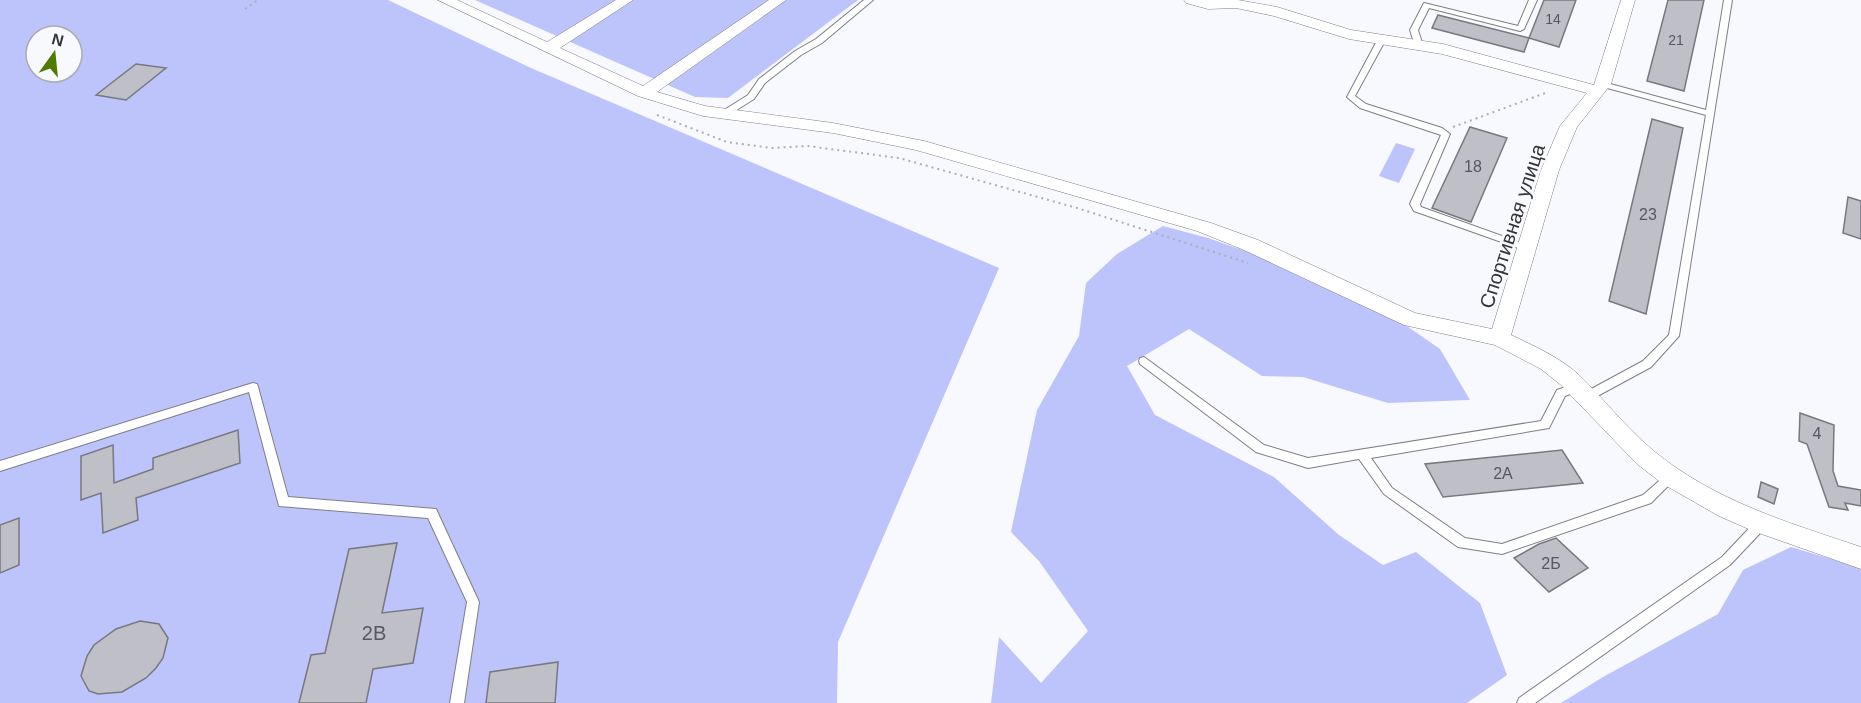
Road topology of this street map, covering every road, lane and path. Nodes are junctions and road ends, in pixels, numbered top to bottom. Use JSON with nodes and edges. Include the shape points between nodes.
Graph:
{"nodes":[{"id":1,"x":258,"y":0,"type":"edge"},
{"id":2,"x":626,"y":0,"type":"edge"},
{"id":3,"x":779,"y":0,"type":"edge"},
{"id":4,"x":869,"y":0,"type":"edge"},
{"id":5,"x":1191,"y":0,"type":"edge"},
{"id":6,"x":1533,"y":0,"type":"edge"},
{"id":7,"x":1628,"y":0,"type":"edge"},
{"id":8,"x":1728,"y":0,"type":"edge"},
{"id":9,"x":459,"y":2,"type":"edge"},
{"id":10,"x":1237,"y":2,"type":"edge"},
{"id":11,"x":245,"y":9,"type":"dead end"},
{"id":12,"x":1382,"y":39,"type":"junction"},
{"id":13,"x":1419,"y":46,"type":"junction"},
{"id":14,"x":550,"y":47,"type":"junction"},
{"id":15,"x":1570,"y":84,"type":"junction"},
{"id":16,"x":1600,"y":88,"type":"junction"},
{"id":17,"x":644,"y":93,"type":"junction"},
{"id":18,"x":724,"y":114,"type":"junction"},
{"id":19,"x":1710,"y":114,"type":"junction"},
{"id":20,"x":657,"y":115,"type":"dead end"},
{"id":21,"x":1444,"y":131,"type":"junction"},
{"id":22,"x":1527,"y":248,"type":"junction"},
{"id":23,"x":1257,"y":266,"type":"dead end"},
{"id":24,"x":1500,"y":338,"type":"junction"},
{"id":25,"x":1144,"y":361,"type":"dead end"},
{"id":26,"x":1581,"y":392,"type":"junction"},
{"id":27,"x":1362,"y":454,"type":"junction"},
{"id":28,"x":0,"y":466,"type":"edge"},
{"id":29,"x":1671,"y":477,"type":"junction"},
{"id":30,"x":1761,"y":525,"type":"junction"},
{"id":31,"x":1861,"y":558,"type":"edge"},
{"id":32,"x":457,"y":703,"type":"edge"},
{"id":33,"x":1524,"y":703,"type":"edge"}],
"edges":[{"from":1,"to":11,"type":"path"},
{"from":2,"to":14,"type":"street"},
{"from":3,"to":17,"type":"street"},
{"from":4,"to":18,"type":"lane","via":[[762,81],[751,97]]},
{"from":5,"to":10,"type":"street","via":[[1208,5]]},
{"from":6,"to":13,"type":"lane","via":[[1520,29],[1427,5],[1413,30]]},
{"from":7,"to":16,"type":"street","name":"Спортивная улица"},
{"from":8,"to":19,"type":"lane"},
{"from":9,"to":14,"type":"street"},
{"from":10,"to":12,"type":"street","via":[[1349,34]]},
{"from":12,"to":13,"type":"street"},
{"from":12,"to":21,"type":"lane","via":[[1351,97],[1363,106]]},
{"from":13,"to":15,"type":"street"},
{"from":14,"to":17,"type":"street"},
{"from":15,"to":16,"type":"street"},
{"from":15,"to":21,"type":"path"},
{"from":16,"to":19,"type":"lane"},
{"from":16,"to":22,"type":"street","name":"Спортивная улица","via":[[1569,126],[1550,170]]},
{"from":17,"to":18,"type":"street"},
{"from":18,"to":24,"type":"street","via":[[833,128],[918,145],[1181,220],[1251,245],[1411,320]]},
{"from":19,"to":26,"type":"lane","via":[[1674,336],[1647,364],[1619,381]]},
{"from":20,"to":23,"type":"path","via":[[727,142],[772,148],[807,146],[899,158],[1077,208]]},
{"from":21,"to":22,"type":"lane","via":[[1446,137],[1415,204],[1417,209]]},
{"from":22,"to":24,"type":"street","name":"Спортивная улица"},
{"from":24,"to":26,"type":"street","via":[[1548,363]]},
{"from":25,"to":27,"type":"lane","via":[[1260,450],[1308,463]]},
{"from":26,"to":27,"type":"lane","via":[[1561,393],[1545,425]]},
{"from":26,"to":29,"type":"street","via":[[1645,457]]},
{"from":27,"to":29,"type":"lane","via":[[1388,492],[1462,543],[1502,549],[1647,498]]},
{"from":28,"to":32,"type":"lane","via":[[253,387],[283,502],[432,513],[473,602]]},
{"from":29,"to":30,"type":"street"},
{"from":30,"to":31,"type":"street"},
{"from":30,"to":33,"type":"lane","via":[[1726,561]]}]}
